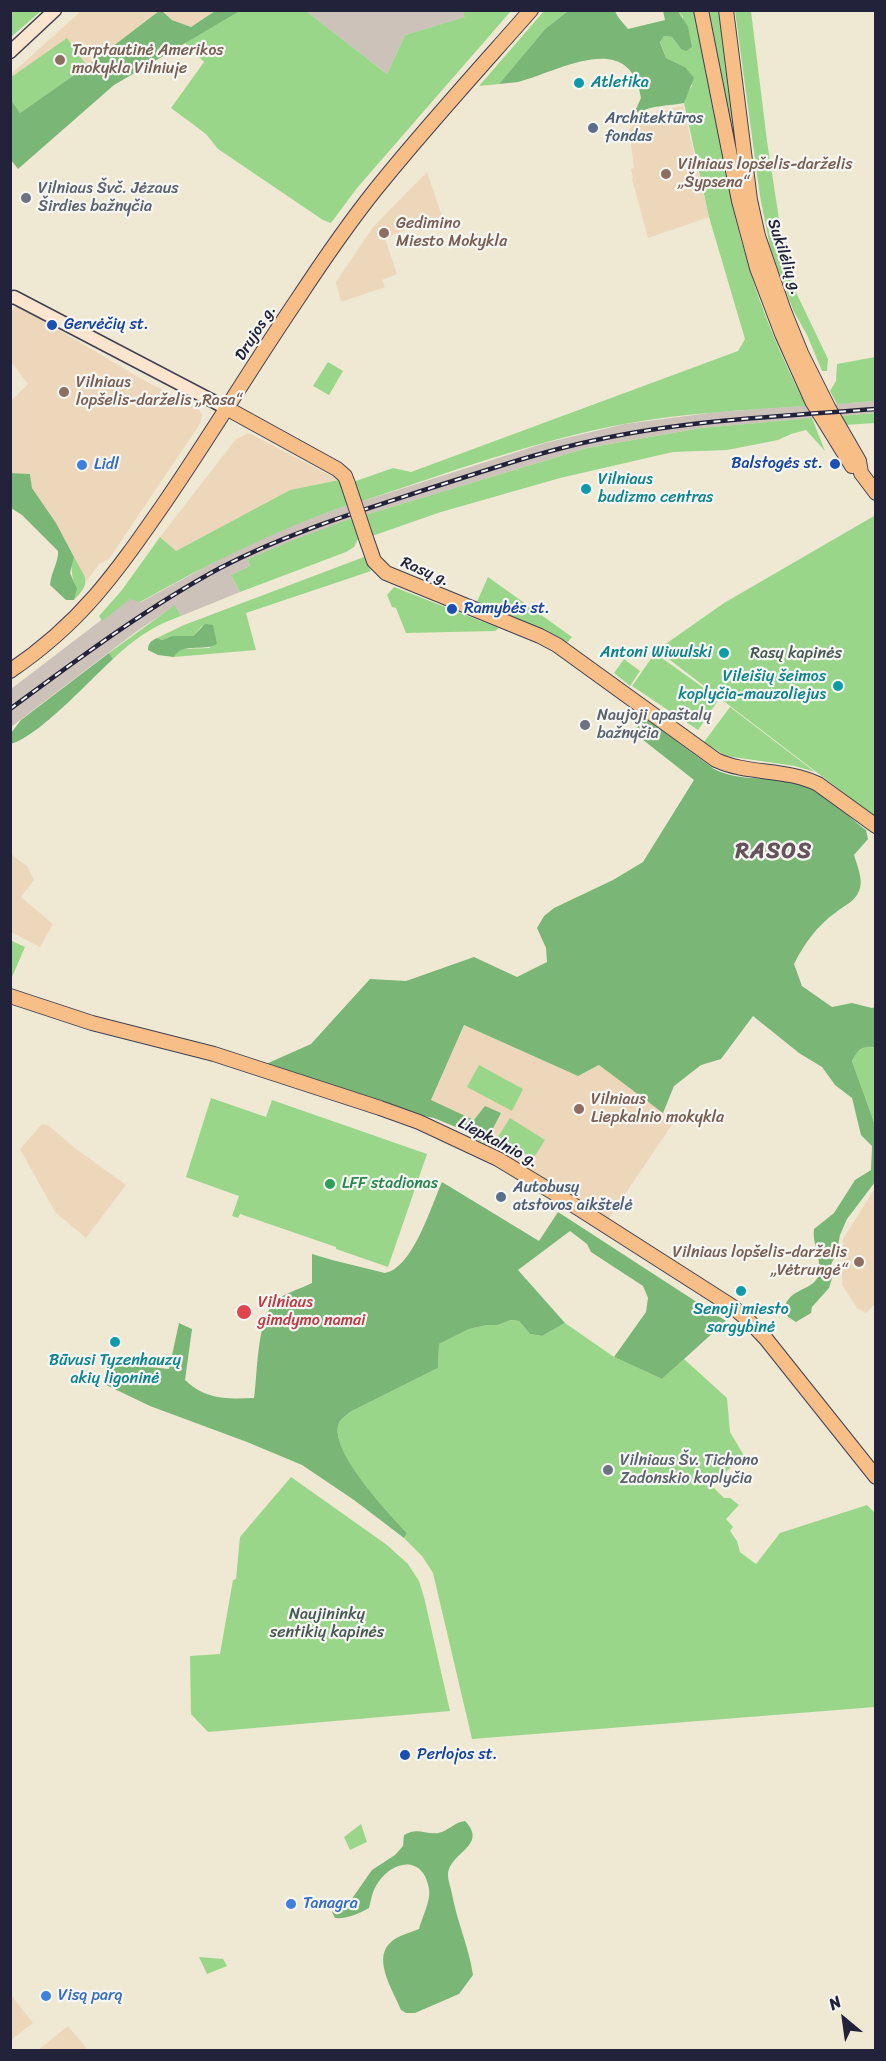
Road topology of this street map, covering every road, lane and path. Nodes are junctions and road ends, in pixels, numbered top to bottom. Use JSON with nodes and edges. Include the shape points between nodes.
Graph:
{"nodes":[{"id":1,"x":55,"y":10,"type":"edge"},
{"id":2,"x":531,"y":10,"type":"edge"},
{"id":3,"x":701,"y":10,"type":"edge"},
{"id":4,"x":726,"y":10,"type":"edge"},
{"id":5,"x":10,"y":52,"type":"edge"},
{"id":6,"x":10,"y":298,"type":"edge"},
{"id":7,"x":228,"y":409,"type":"junction"},
{"id":8,"x":861,"y":473,"type":"junction"},
{"id":9,"x":876,"y":492,"type":"edge"},
{"id":10,"x":10,"y":671,"type":"edge"},
{"id":11,"x":876,"y":826,"type":"edge"},
{"id":12,"x":10,"y":996,"type":"edge"},
{"id":13,"x":876,"y":1477,"type":"edge"}],
"edges":[{"from":1,"to":5,"type":"main road"},
{"from":2,"to":7,"type":"main road","name":"Drujos g.","via":[[376,189],[297,300]]},
{"from":3,"to":8,"type":"main road","via":[[739,201],[757,268],[812,401],[840,449]]},
{"from":4,"to":8,"type":"main road","name":"Sukilėlių g.","via":[[758,236],[801,353],[859,461]]},
{"from":6,"to":7,"type":"main road","name":"Rasų g."},
{"from":7,"to":10,"type":"main road","name":"Drujos g.","via":[[97,596],[47,645]]},
{"from":7,"to":11,"type":"main road","name":"Rasų g.","bridge":true,"via":[[345,477],[374,561],[386,573],[557,645],[716,760],[739,769],[808,779]]},
{"from":8,"to":9,"type":"main road","name":"Sukilėlių g."},
{"from":12,"to":13,"type":"main road","name":"Liepkalnio g.","via":[[92,1023],[214,1054],[380,1108],[498,1159],[715,1294],[744,1317]]}]}
